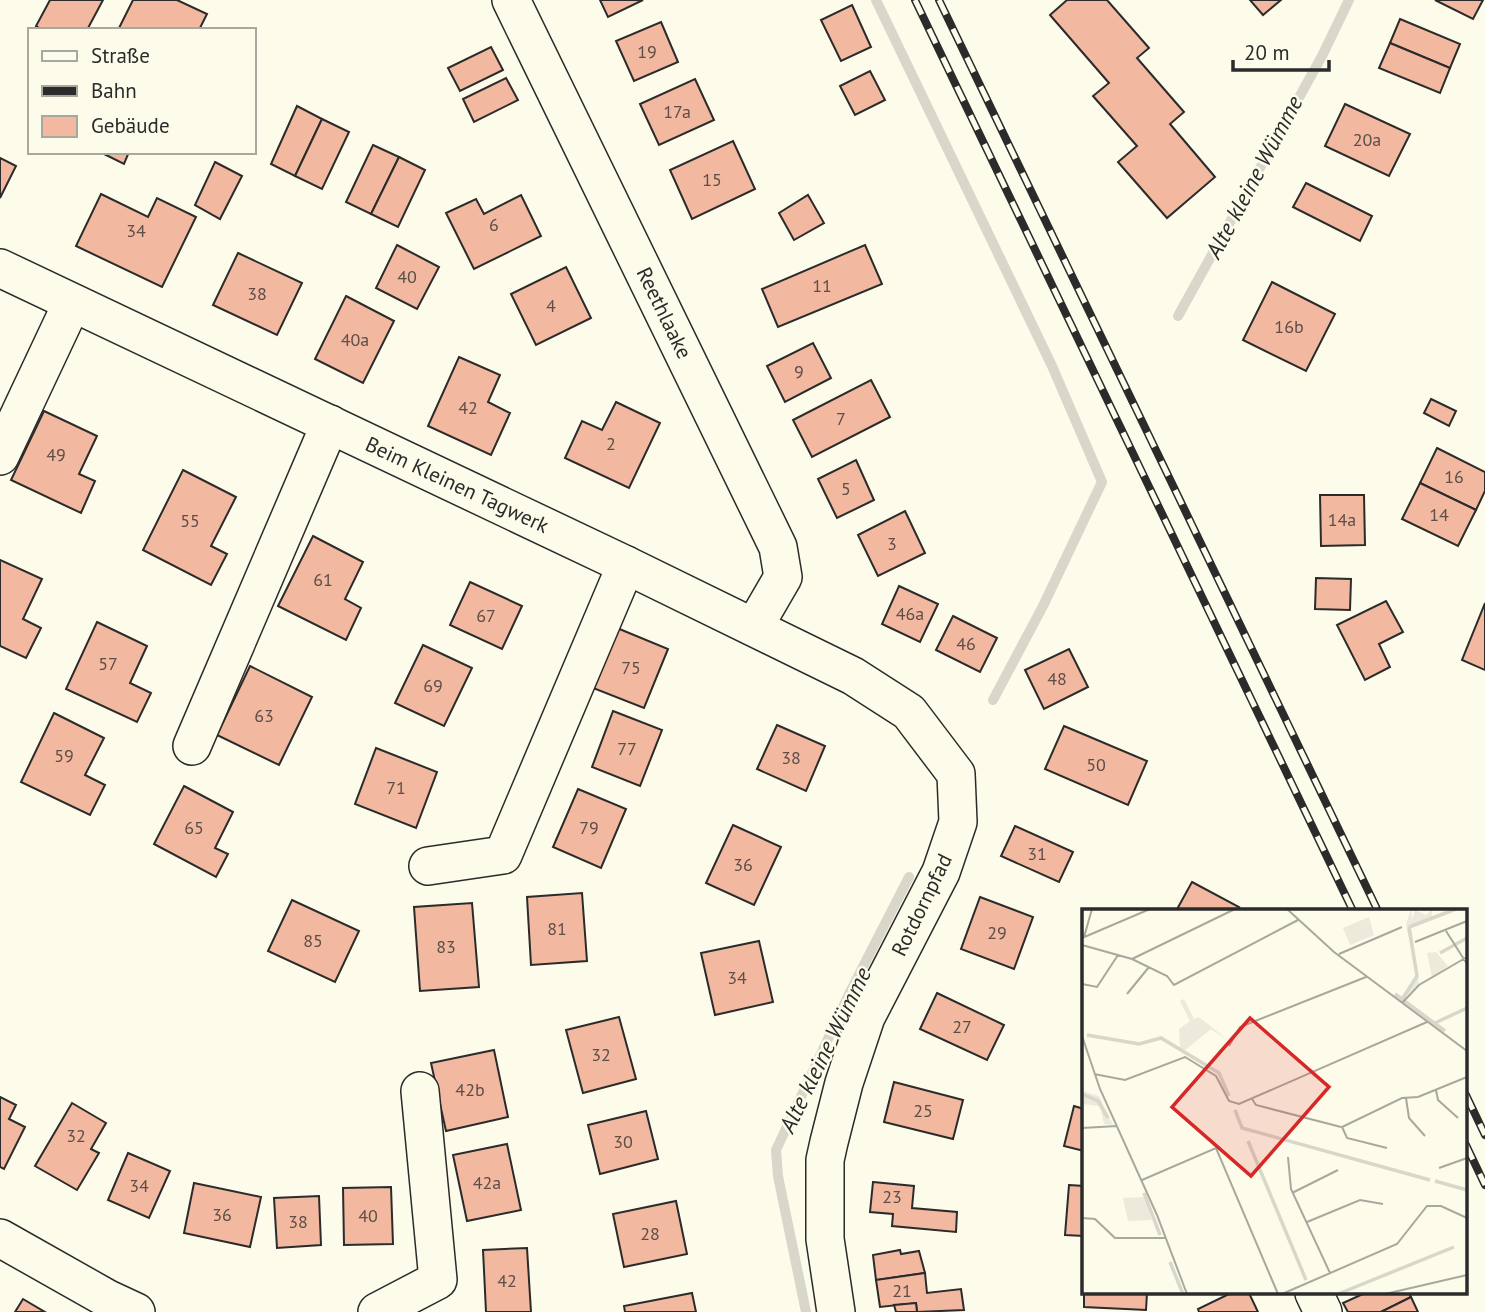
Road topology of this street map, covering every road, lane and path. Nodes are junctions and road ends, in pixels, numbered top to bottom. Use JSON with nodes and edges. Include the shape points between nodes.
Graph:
{"nodes":[{"id":1,"x":511,"y":0,"type":"edge"},
{"id":2,"x":0,"y":268,"type":"edge"},
{"id":3,"x":72,"y":303,"type":"junction"},
{"id":4,"x":330,"y":424,"type":"junction"},
{"id":5,"x":0,"y":456,"type":"edge"},
{"id":6,"x":626,"y":565,"type":"junction"},
{"id":7,"x":754,"y":627,"type":"junction"},
{"id":8,"x":909,"y":712,"type":"joint"},
{"id":9,"x":192,"y":746,"type":"dead end"},
{"id":10,"x":428,"y":866,"type":"dead end"},
{"id":11,"x":420,"y":1091,"type":"dead end"},
{"id":12,"x":0,"y":1238,"type":"edge"},
{"id":13,"x":1314,"y":1294,"type":"edge"},
{"id":14,"x":136,"y":1312,"type":"edge"},
{"id":15,"x":377,"y":1312,"type":"edge"},
{"id":16,"x":836,"y":1312,"type":"edge"},
{"id":17,"x":1323,"y":1312,"type":"edge"}],
"edges":[{"from":1,"to":7,"type":"street","name":"Reethlaake","via":[[778,547],[783,576]]},
{"from":2,"to":3,"type":"street","name":"Beim Kleinen Tagwerk"},
{"from":3,"to":4,"type":"street","name":"Beim Kleinen Tagwerk"},
{"from":3,"to":5,"type":"street"},
{"from":4,"to":6,"type":"street","name":"Beim Kleinen Tagwerk"},
{"from":4,"to":9,"type":"street"},
{"from":6,"to":7,"type":"street","name":"Beim Kleinen Tagwerk"},
{"from":6,"to":10,"type":"street","via":[[503,855]]},
{"from":7,"to":8,"type":"street","name":"Beim Kleinen Tagwerk","via":[[853,676]]},
{"from":8,"to":16,"type":"street","name":"Rotdornpfad","via":[[956,774],[958,822],[942,872],[866,1017],[829,1142],[825,1239]]},
{"from":11,"to":15,"type":"street","via":[[439,1280]]},
{"from":12,"to":14,"type":"street"},
{"from":13,"to":17,"type":"street"}]}
